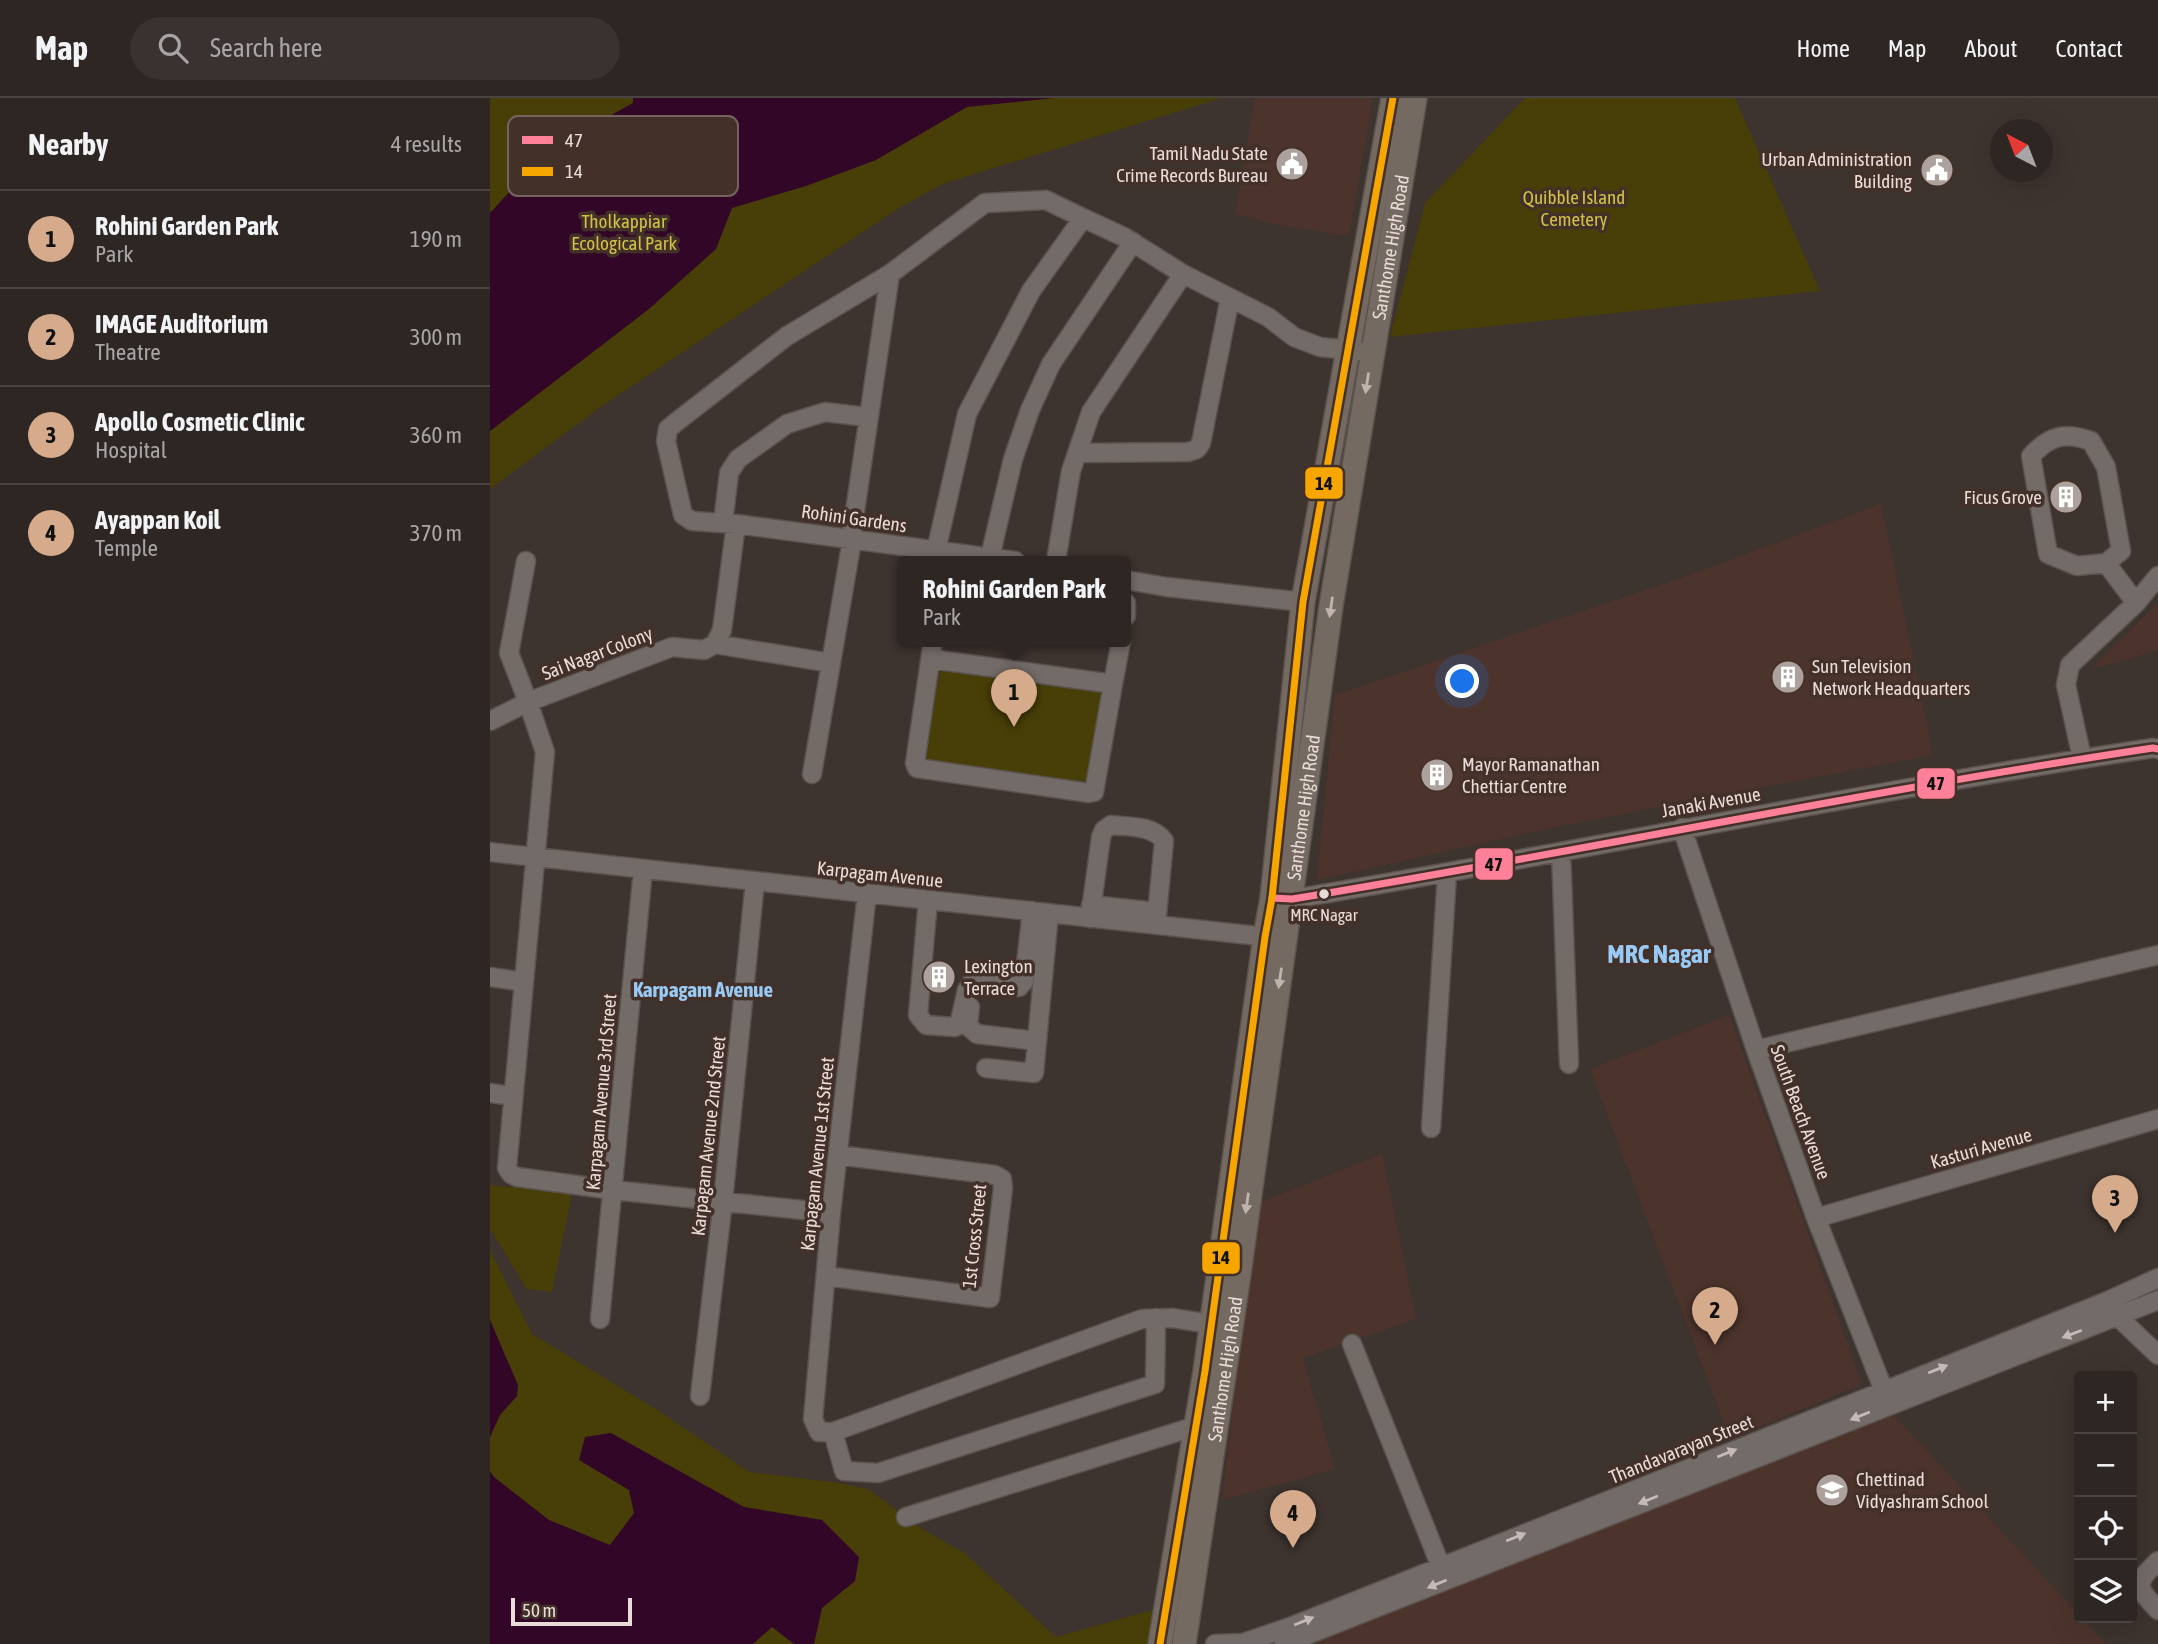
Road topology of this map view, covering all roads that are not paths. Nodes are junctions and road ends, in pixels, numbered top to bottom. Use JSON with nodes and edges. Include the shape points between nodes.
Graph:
{"nodes":[{"id":1,"x":1393,"y":98,"type":"edge"},
{"id":2,"x":1415,"y":98,"type":"edge"},
{"id":3,"x":1083,"y":218,"type":"junction"},
{"id":4,"x":1133,"y":243,"type":"junction"},
{"id":5,"x":890,"y":274,"type":"junction"},
{"id":6,"x":1183,"y":274,"type":"junction"},
{"id":7,"x":1230,"y":298,"type":"junction"},
{"id":8,"x":1347,"y":349,"type":"junction"},
{"id":9,"x":1372,"y":352,"type":"junction"},
{"id":10,"x":867,"y":417,"type":"junction"},
{"id":11,"x":1077,"y":453,"type":"junction"},
{"id":12,"x":729,"y":523,"type":"junction"},
{"id":13,"x":851,"y":539,"type":"junction"},
{"id":14,"x":941,"y":554,"type":"edge"},
{"id":15,"x":974,"y":556,"type":"edge"},
{"id":16,"x":990,"y":556,"type":"edge"},
{"id":17,"x":1057,"y":556,"type":"edge"},
{"id":18,"x":526,"y":561,"type":"dead end"},
{"id":19,"x":2106,"y":563,"type":"junction"},
{"id":20,"x":2158,"y":576,"type":"edge"},
{"id":21,"x":1131,"y":581,"type":"edge"},
{"id":22,"x":1303,"y":601,"type":"junction"},
{"id":23,"x":2136,"y":603,"type":"junction"},
{"id":24,"x":715,"y":644,"type":"junction"},
{"id":25,"x":1120,"y":647,"type":"edge"},
{"id":26,"x":932,"y":650,"type":"edge"},
{"id":27,"x":831,"y":663,"type":"junction"},
{"id":28,"x":1113,"y":684,"type":"junction"},
{"id":29,"x":528,"y":702,"type":"junction"},
{"id":30,"x":490,"y":721,"type":"edge"},
{"id":31,"x":2158,"y":749,"type":"edge"},
{"id":32,"x":2082,"y":758,"type":"junction"},
{"id":33,"x":812,"y":774,"type":"dead end"},
{"id":34,"x":1682,"y":828,"type":"junction"},
{"id":35,"x":490,"y":852,"type":"edge"},
{"id":36,"x":1561,"y":852,"type":"junction"},
{"id":37,"x":534,"y":857,"type":"junction"},
{"id":38,"x":643,"y":869,"type":"junction"},
{"id":39,"x":1447,"y":874,"type":"junction"},
{"id":40,"x":755,"y":881,"type":"junction"},
{"id":41,"x":867,"y":893,"type":"junction"},
{"id":42,"x":1282,"y":899,"type":"junction"},
{"id":43,"x":928,"y":900,"type":"junction"},
{"id":44,"x":1090,"y":911,"type":"junction"},
{"id":45,"x":1040,"y":912,"type":"junction"},
{"id":46,"x":1156,"y":918,"type":"junction"},
{"id":47,"x":1275,"y":938,"type":"junction"},
{"id":48,"x":2158,"y":956,"type":"edge"},
{"id":49,"x":490,"y":977,"type":"edge"},
{"id":50,"x":524,"y":982,"type":"junction"},
{"id":51,"x":1041,"y":997,"type":"junction"},
{"id":52,"x":1037,"y":1041,"type":"junction"},
{"id":53,"x":1755,"y":1050,"type":"junction"},
{"id":54,"x":1569,"y":1064,"type":"dead end"},
{"id":55,"x":986,"y":1068,"type":"dead end"},
{"id":56,"x":490,"y":1093,"type":"edge"},
{"id":57,"x":513,"y":1096,"type":"junction"},
{"id":58,"x":2158,"y":1119,"type":"edge"},
{"id":59,"x":1431,"y":1128,"type":"dead end"},
{"id":60,"x":838,"y":1155,"type":"junction"},
{"id":61,"x":613,"y":1190,"type":"junction"},
{"id":62,"x":723,"y":1201,"type":"junction"},
{"id":63,"x":831,"y":1213,"type":"junction"},
{"id":64,"x":1816,"y":1218,"type":"junction"},
{"id":65,"x":825,"y":1276,"type":"junction"},
{"id":66,"x":2158,"y":1278,"type":"edge"},
{"id":67,"x":2158,"y":1300,"type":"edge"},
{"id":68,"x":2113,"y":1308,"type":"junction"},
{"id":69,"x":1156,"y":1318,"type":"junction"},
{"id":70,"x":600,"y":1319,"type":"dead end"},
{"id":71,"x":1211,"y":1324,"type":"junction"},
{"id":72,"x":2150,"y":1336,"type":"edge"},
{"id":73,"x":1352,"y":1344,"type":"dead end"},
{"id":74,"x":2158,"y":1354,"type":"edge"},
{"id":75,"x":701,"y":1395,"type":"dead end"},
{"id":76,"x":1890,"y":1396,"type":"junction"},
{"id":77,"x":1196,"y":1426,"type":"junction"},
{"id":78,"x":833,"y":1432,"type":"junction"},
{"id":79,"x":1620,"y":1503,"type":"junction"},
{"id":80,"x":906,"y":1517,"type":"dead end"},
{"id":81,"x":2158,"y":1561,"type":"edge"},
{"id":82,"x":1441,"y":1567,"type":"junction"},
{"id":83,"x":2158,"y":1610,"type":"edge"},
{"id":84,"x":1165,"y":1643,"type":"edge"},
{"id":85,"x":1184,"y":1644,"type":"edge"},
{"id":86,"x":1215,"y":1644,"type":"edge"},
{"id":87,"x":1284,"y":1644,"type":"edge"}],
"edges":[{"from":1,"to":8,"type":"main road","name":"Santhome High Road"},
{"from":2,"to":9,"type":"main road","name":"Santhome High Road"},
{"from":3,"to":4,"type":"street"},
{"from":3,"to":5,"type":"street","via":[[1045,200],[985,203]]},
{"from":3,"to":14,"type":"street","via":[[1031,290],[967,414]]},
{"from":4,"to":6,"type":"street"},
{"from":4,"to":16,"type":"street","via":[[1051,364],[1030,410],[1013,458]]},
{"from":5,"to":10,"type":"street"},
{"from":5,"to":12,"type":"street","name":"Rohini Gardens","via":[[787,336],[668,429],[666,441],[683,515]]},
{"from":6,"to":7,"type":"street"},
{"from":6,"to":11,"type":"street","via":[[1091,412]]},
{"from":7,"to":8,"type":"street","via":[[1268,317],[1294,337],[1320,347]]},
{"from":7,"to":11,"type":"street","via":[[1197,449],[1188,453]]},
{"from":8,"to":9,"type":"street"},
{"from":8,"to":22,"type":"main road","name":"Santhome High Road"},
{"from":9,"to":42,"type":"main road","name":"Santhome High Road","one_way":true},
{"from":10,"to":12,"type":"street","via":[[825,412],[788,424],[738,459],[729,473]]},
{"from":10,"to":13,"type":"street"},
{"from":11,"to":17,"type":"street"},
{"from":12,"to":13,"type":"street","name":"Rohini Gardens"},
{"from":12,"to":24,"type":"street","via":[[722,630]]},
{"from":13,"to":14,"type":"street","name":"Rohini Gardens"},
{"from":13,"to":27,"type":"street"},
{"from":14,"to":15,"type":"street","name":"Rohini Gardens"},
{"from":18,"to":29,"type":"street","via":[[509,653]]},
{"from":19,"to":19,"type":"street","via":[[2077,566],[2048,554],[2031,456],[2045,442],[2074,435],[2091,441],[2106,467],[2121,551]]},
{"from":19,"to":23,"type":"street"},
{"from":20,"to":23,"type":"street"},
{"from":21,"to":22,"type":"street"},
{"from":22,"to":42,"type":"main road","name":"Santhome High Road"},
{"from":23,"to":32,"type":"street","via":[[2066,673]]},
{"from":24,"to":27,"type":"street"},
{"from":24,"to":29,"type":"street","name":"Sai Nagar Colony","via":[[704,650],[672,647]]},
{"from":25,"to":28,"type":"street"},
{"from":26,"to":28,"type":"street"},
{"from":26,"to":28,"type":"street","via":[[915,763],[918,769],[1089,793],[1095,790]]},
{"from":27,"to":33,"type":"street"},
{"from":29,"to":30,"type":"street"},
{"from":29,"to":37,"type":"street","name":"Sai Nagar Colony","via":[[545,752]]},
{"from":31,"to":32,"type":"street","name":"Janaki Avenue"},
{"from":32,"to":34,"type":"street","name":"Janaki Avenue"},
{"from":34,"to":36,"type":"street","name":"Janaki Avenue"},
{"from":34,"to":53,"type":"street","name":"South Beach Avenue"},
{"from":35,"to":37,"type":"street","name":"Karpagam Avenue"},
{"from":36,"to":39,"type":"street","name":"Janaki Avenue"},
{"from":36,"to":54,"type":"street"},
{"from":37,"to":38,"type":"street","name":"Karpagam Avenue"},
{"from":37,"to":50,"type":"street","name":"Sai Nagar Colony"},
{"from":38,"to":40,"type":"street","name":"Karpagam Avenue"},
{"from":38,"to":61,"type":"street","name":"Karpagam Avenue 3rd Street"},
{"from":39,"to":42,"type":"street","name":"Janaki Avenue"},
{"from":39,"to":59,"type":"street"},
{"from":40,"to":41,"type":"street","name":"Karpagam Avenue"},
{"from":40,"to":62,"type":"street","name":"Karpagam Avenue 2nd Street"},
{"from":41,"to":43,"type":"street","name":"Karpagam Avenue"},
{"from":41,"to":60,"type":"street","name":"Karpagam Avenue 1st Street"},
{"from":42,"to":47,"type":"main road","name":"Santhome High Road"},
{"from":43,"to":45,"type":"street","name":"Karpagam Avenue"},
{"from":43,"to":45,"type":"street","via":[[918,1015],[926,1025],[959,1025],[973,981],[1019,987]]},
{"from":44,"to":45,"type":"street","name":"Karpagam Avenue"},
{"from":44,"to":46,"type":"street","name":"Karpagam Avenue"},
{"from":44,"to":46,"type":"street","via":[[1101,837],[1111,825],[1151,830],[1164,841]]},
{"from":45,"to":51,"type":"street"},
{"from":46,"to":47,"type":"street","name":"Karpagam Avenue"},
{"from":47,"to":71,"type":"main road","name":"Santhome High Road"},
{"from":47,"to":85,"type":"main road","name":"Santhome High Road","one_way":true},
{"from":48,"to":53,"type":"street"},
{"from":49,"to":50,"type":"street"},
{"from":50,"to":57,"type":"street","name":"Sai Nagar Colony"},
{"from":51,"to":52,"type":"street"},
{"from":51,"to":52,"type":"street","via":[[978,990],[971,996],[968,1026],[977,1034]]},
{"from":52,"to":55,"type":"street","via":[[1034,1073]]},
{"from":53,"to":64,"type":"street","name":"South Beach Avenue"},
{"from":56,"to":57,"type":"street"},
{"from":57,"to":61,"type":"street","name":"Sai Nagar Colony","via":[[507,1168],[511,1174]]},
{"from":58,"to":64,"type":"street","name":"Kasturi Avenue"},
{"from":60,"to":63,"type":"street","name":"Karpagam Avenue 1st Street"},
{"from":60,"to":65,"type":"street","name":"1st Cross Street","via":[[995,1175],[1002,1178],[1003,1188],[990,1298]]},
{"from":61,"to":62,"type":"street"},
{"from":61,"to":70,"type":"street","name":"Karpagam Avenue 3rd Street"},
{"from":62,"to":63,"type":"street"},
{"from":62,"to":75,"type":"street","name":"Karpagam Avenue 2nd Street"},
{"from":63,"to":65,"type":"street","name":"Karpagam Avenue 1st Street"},
{"from":64,"to":76,"type":"street","name":"South Beach Avenue"},
{"from":65,"to":78,"type":"street","name":"Karpagam Avenue 1st Street","via":[[813,1419],[819,1432]]},
{"from":66,"to":68,"type":"street","name":"Thandavarayan Street"},
{"from":67,"to":68,"type":"street","name":"Thandavarayan Street"},
{"from":68,"to":72,"type":"street"},
{"from":68,"to":76,"type":"street","name":"Thandavarayan Street"},
{"from":69,"to":71,"type":"street"},
{"from":69,"to":78,"type":"street","via":[[1142,1319]]},
{"from":69,"to":78,"type":"street","via":[[1155,1384],[878,1473],[844,1471]]},
{"from":71,"to":77,"type":"main road","name":"Santhome High Road"},
{"from":72,"to":74,"type":"street"},
{"from":73,"to":82,"type":"street"},
{"from":76,"to":79,"type":"street","name":"Thandavarayan Street"},
{"from":77,"to":80,"type":"street"},
{"from":77,"to":84,"type":"main road","name":"Santhome High Road"},
{"from":82,"to":79,"type":"street","name":"Thandavarayan Street","one_way":true},
{"from":79,"to":87,"type":"street","name":"Thandavarayan Street","one_way":true},
{"from":81,"to":83,"type":"street","via":[[2140,1582],[2143,1594]]},
{"from":86,"to":82,"type":"street","name":"Thandavarayan Street","one_way":true,"via":[[1243,1643]]}]}
